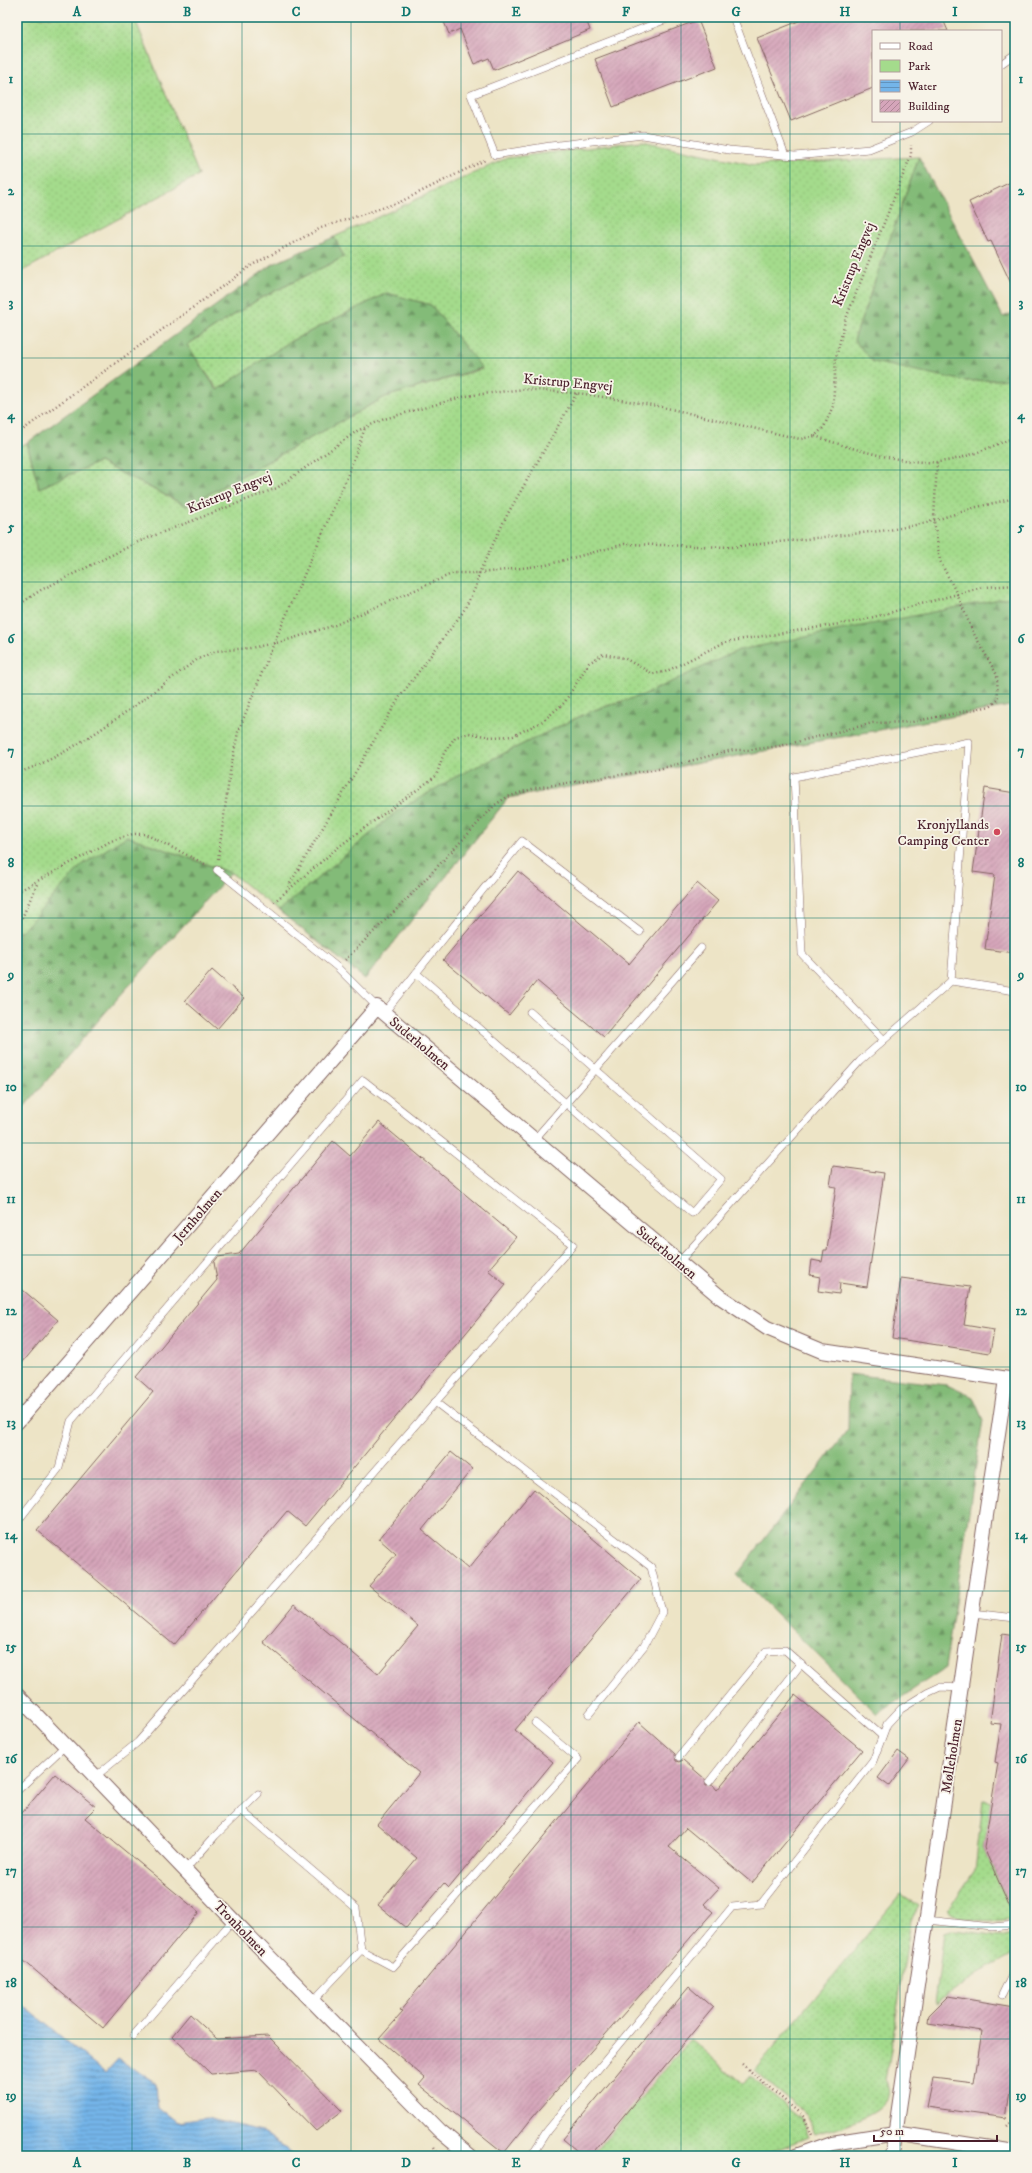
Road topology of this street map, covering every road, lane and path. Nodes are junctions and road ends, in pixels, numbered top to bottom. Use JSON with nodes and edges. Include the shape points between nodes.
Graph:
{"nodes":[{"id":1,"x":672,"y":17,"type":"edge"},
{"id":2,"x":733,"y":17,"type":"edge"},
{"id":3,"x":1015,"y":54,"type":"edge"},
{"id":4,"x":1002,"y":63,"type":"edge"},
{"id":5,"x":927,"y":122,"type":"edge"},
{"id":6,"x":912,"y":132,"type":"junction"},
{"id":7,"x":495,"y":155,"type":"junction"},
{"id":8,"x":785,"y":155,"type":"junction"},
{"id":9,"x":577,"y":393,"type":"junction"},
{"id":10,"x":366,"y":427,"type":"junction"},
{"id":11,"x":17,"y":434,"type":"edge"},
{"id":12,"x":815,"y":436,"type":"junction"},
{"id":13,"x":1015,"y":437,"type":"edge"},
{"id":14,"x":937,"y":462,"type":"junction"},
{"id":15,"x":1015,"y":498,"type":"edge"},
{"id":16,"x":934,"y":521,"type":"junction"},
{"id":17,"x":479,"y":573,"type":"junction"},
{"id":18,"x":1015,"y":585,"type":"edge"},
{"id":19,"x":957,"y":594,"type":"junction"},
{"id":20,"x":17,"y":606,"type":"edge"},
{"id":21,"x":274,"y":643,"type":"junction"},
{"id":22,"x":17,"y":772,"type":"edge"},
{"id":23,"x":217,"y":870,"type":"junction"},
{"id":24,"x":38,"y":882,"type":"junction"},
{"id":25,"x":287,"y":889,"type":"junction"},
{"id":26,"x":17,"y":892,"type":"edge"},
{"id":27,"x":267,"y":909,"type":"junction"},
{"id":28,"x":17,"y":929,"type":"edge"},
{"id":29,"x":640,"y":932,"type":"dead end"},
{"id":30,"x":701,"y":948,"type":"dead end"},
{"id":31,"x":337,"y":967,"type":"junction"},
{"id":32,"x":416,"y":973,"type":"junction"},
{"id":33,"x":951,"y":981,"type":"junction"},
{"id":34,"x":1015,"y":990,"type":"edge"},
{"id":35,"x":381,"y":1010,"type":"junction"},
{"id":36,"x":530,"y":1012,"type":"dead end"},
{"id":37,"x":884,"y":1040,"type":"junction"},
{"id":38,"x":596,"y":1069,"type":"junction"},
{"id":39,"x":566,"y":1103,"type":"junction"},
{"id":40,"x":534,"y":1140,"type":"junction"},
{"id":41,"x":679,"y":1262,"type":"junction"},
{"id":42,"x":1010,"y":1380,"type":"edge"},
{"id":43,"x":435,"y":1402,"type":"junction"},
{"id":44,"x":17,"y":1422,"type":"edge"},
{"id":45,"x":17,"y":1522,"type":"edge"},
{"id":46,"x":972,"y":1613,"type":"junction"},
{"id":47,"x":1015,"y":1618,"type":"edge"},
{"id":48,"x":802,"y":1664,"type":"junction"},
{"id":49,"x":962,"y":1688,"type":"junction"},
{"id":50,"x":17,"y":1695,"type":"edge"},
{"id":51,"x":589,"y":1714,"type":"dead end"},
{"id":52,"x":535,"y":1723,"type":"dead end"},
{"id":53,"x":882,"y":1736,"type":"junction"},
{"id":54,"x":66,"y":1745,"type":"junction"},
{"id":55,"x":679,"y":1756,"type":"dead end"},
{"id":56,"x":96,"y":1776,"type":"junction"},
{"id":57,"x":708,"y":1782,"type":"dead end"},
{"id":58,"x":17,"y":1791,"type":"edge"},
{"id":59,"x":258,"y":1794,"type":"dead end"},
{"id":60,"x":241,"y":1810,"type":"junction"},
{"id":61,"x":185,"y":1870,"type":"junction"},
{"id":62,"x":233,"y":1920,"type":"junction"},
{"id":63,"x":927,"y":1920,"type":"junction"},
{"id":64,"x":1015,"y":1925,"type":"edge"},
{"id":65,"x":360,"y":1950,"type":"junction"},
{"id":66,"x":1015,"y":1968,"type":"edge"},
{"id":67,"x":1002,"y":1995,"type":"dead end"},
{"id":68,"x":313,"y":2001,"type":"junction"},
{"id":69,"x":133,"y":2036,"type":"dead end"},
{"id":70,"x":742,"y":2064,"type":"dead end"},
{"id":71,"x":1015,"y":2119,"type":"edge"},
{"id":72,"x":1007,"y":2126,"type":"dead end"},
{"id":73,"x":895,"y":2133,"type":"junction"},
{"id":74,"x":817,"y":2148,"type":"junction"},
{"id":75,"x":1015,"y":2152,"type":"edge"},
{"id":76,"x":470,"y":2156,"type":"edge"},
{"id":77,"x":531,"y":2156,"type":"edge"},
{"id":78,"x":796,"y":2156,"type":"edge"},
{"id":79,"x":892,"y":2156,"type":"edge"}],
"edges":[{"from":1,"to":7,"type":"lane","via":[[471,95]]},
{"from":2,"to":8,"type":"lane"},
{"from":3,"to":4,"type":"lane"},
{"from":5,"to":6,"type":"lane"},
{"from":6,"to":8,"type":"lane","via":[[869,149]]},
{"from":6,"to":12,"type":"path","name":"Kristrup Engvej","via":[[910,155],[845,321],[836,356],[833,406],[824,427]]},
{"from":7,"to":8,"type":"lane","via":[[643,135],[729,150]]},
{"from":7,"to":11,"type":"path","via":[[400,202],[321,228],[252,265]]},
{"from":9,"to":10,"type":"path","name":"Kristrup Engvej","via":[[524,389],[466,396],[384,419]]},
{"from":9,"to":12,"type":"path","name":"Kristrup Engvej","via":[[658,406],[800,439]]},
{"from":9,"to":17,"type":"path","via":[[507,515]]},
{"from":10,"to":20,"type":"path","name":"Kristrup Engvej","via":[[277,488],[140,541],[41,590]]},
{"from":10,"to":21,"type":"path","via":[[345,482]]},
{"from":12,"to":14,"type":"path","via":[[843,446],[905,460]]},
{"from":13,"to":14,"type":"path","via":[[969,456]]},
{"from":14,"to":16,"type":"path"},
{"from":15,"to":16,"type":"path"},
{"from":16,"to":17,"type":"path","via":[[890,530],[732,547],[625,544],[546,565]]},
{"from":16,"to":19,"type":"path","via":[[940,561]]},
{"from":17,"to":21,"type":"path","via":[[454,573],[335,625]]},
{"from":17,"to":25,"type":"path","via":[[464,612],[399,698]]},
{"from":18,"to":19,"type":"path","via":[[983,587]]},
{"from":19,"to":25,"type":"path","via":[[859,621],[725,642],[666,672],[653,674],[624,658],[603,654],[589,663],[564,703],[543,721],[513,736],[490,737],[469,733],[455,737],[444,753],[436,776],[341,845]]},
{"from":19,"to":31,"type":"path","via":[[973,632],[997,675],[998,700],[991,706],[912,722],[873,723],[780,746],[732,750],[658,769],[535,788],[507,796],[495,805],[409,897]]},
{"from":21,"to":22,"type":"path","via":[[216,651],[198,660],[91,735],[34,767]]},
{"from":21,"to":23,"type":"path","via":[[238,732]]},
{"from":23,"to":24,"type":"path","via":[[145,834],[133,834],[111,841]]},
{"from":23,"to":27,"type":"lane"},
{"from":24,"to":26,"type":"path"},
{"from":24,"to":28,"type":"path"},
{"from":25,"to":27,"type":"path"},
{"from":27,"to":31,"type":"lane"},
{"from":29,"to":32,"type":"lane","via":[[522,841]]},
{"from":30,"to":38,"type":"lane"},
{"from":31,"to":35,"type":"lane"},
{"from":32,"to":35,"type":"lane"},
{"from":32,"to":39,"type":"lane"},
{"from":33,"to":34,"type":"lane"},
{"from":33,"to":37,"type":"lane"},
{"from":33,"to":37,"type":"lane","via":[[969,742],[794,777],[802,954]]},
{"from":35,"to":40,"type":"street","name":"Suderholmen"},
{"from":35,"to":44,"type":"street","name":"Jernholmen"},
{"from":36,"to":38,"type":"lane"},
{"from":37,"to":41,"type":"lane","via":[[860,1061]]},
{"from":38,"to":39,"type":"lane"},
{"from":38,"to":39,"type":"lane","via":[[721,1179],[692,1213]]},
{"from":39,"to":40,"type":"lane"},
{"from":40,"to":41,"type":"street","name":"Suderholmen"},
{"from":41,"to":42,"type":"street","name":"Suderholmen","via":[[719,1296],[767,1328],[822,1352]]},
{"from":42,"to":46,"type":"street","name":"Mølleholmen"},
{"from":43,"to":45,"type":"lane","via":[[573,1245],[363,1080],[71,1421],[60,1468]]},
{"from":43,"to":51,"type":"lane","via":[[650,1567],[662,1612],[644,1646]]},
{"from":43,"to":56,"type":"lane","via":[[138,1742]]},
{"from":46,"to":47,"type":"lane"},
{"from":46,"to":49,"type":"street","name":"Mølleholmen"},
{"from":48,"to":53,"type":"lane"},
{"from":48,"to":55,"type":"lane","via":[[785,1650],[766,1651]]},
{"from":48,"to":57,"type":"lane"},
{"from":49,"to":53,"type":"lane","via":[[940,1687],[926,1693],[901,1709],[887,1724]]},
{"from":49,"to":63,"type":"street","name":"Mølleholmen"},
{"from":50,"to":54,"type":"street","name":"Tronholmen"},
{"from":52,"to":65,"type":"lane","via":[[578,1759],[393,1967]]},
{"from":53,"to":77,"type":"lane","via":[[872,1761],[761,1904],[732,1907],[547,2131]]},
{"from":54,"to":56,"type":"street","name":"Tronholmen"},
{"from":54,"to":58,"type":"lane"},
{"from":56,"to":61,"type":"street","name":"Tronholmen"},
{"from":59,"to":60,"type":"lane"},
{"from":60,"to":61,"type":"lane"},
{"from":60,"to":65,"type":"lane","via":[[356,1908]]},
{"from":61,"to":62,"type":"street","name":"Tronholmen"},
{"from":62,"to":68,"type":"street","name":"Tronholmen"},
{"from":62,"to":69,"type":"lane"},
{"from":63,"to":64,"type":"lane","via":[[992,1927]]},
{"from":63,"to":73,"type":"street","name":"Mølleholmen"},
{"from":65,"to":68,"type":"lane"},
{"from":66,"to":67,"type":"lane"},
{"from":68,"to":76,"type":"street","name":"Tronholmen","via":[[440,2131]]},
{"from":70,"to":74,"type":"path","via":[[804,2117]]},
{"from":71,"to":72,"type":"path"},
{"from":73,"to":74,"type":"street","via":[[832,2142]]},
{"from":73,"to":75,"type":"street"},
{"from":73,"to":79,"type":"street"},
{"from":74,"to":78,"type":"street"}]}
